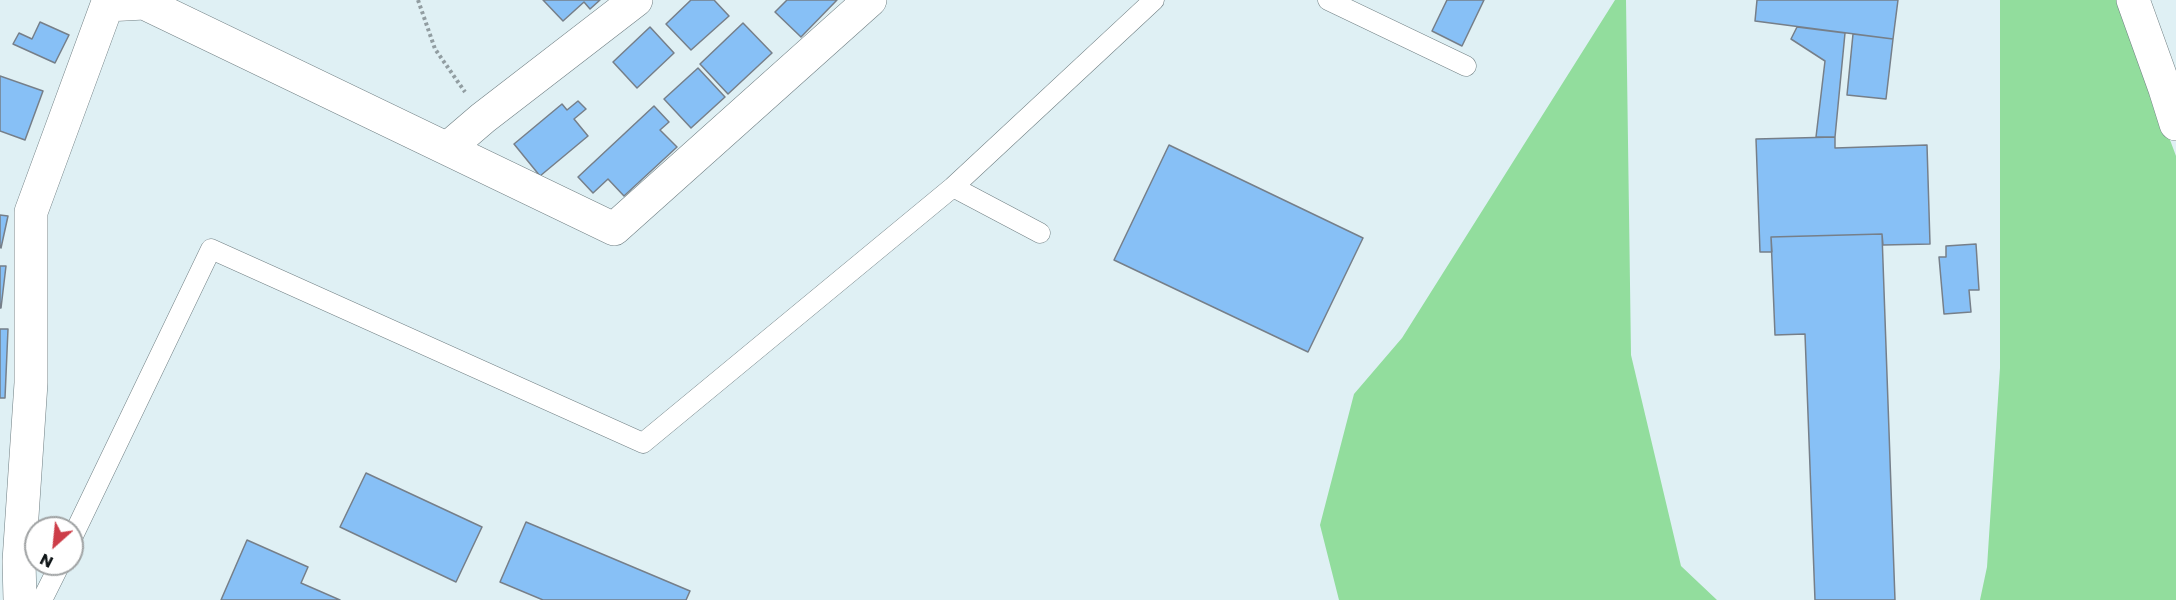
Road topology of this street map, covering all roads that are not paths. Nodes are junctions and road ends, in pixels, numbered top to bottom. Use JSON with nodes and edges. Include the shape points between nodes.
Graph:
{"nodes":[{"id":1,"x":636,"y":0,"type":"edge"},
{"id":2,"x":870,"y":0,"type":"edge"},
{"id":3,"x":1154,"y":0,"type":"edge"},
{"id":4,"x":1328,"y":0,"type":"edge"},
{"id":5,"x":2133,"y":0,"type":"edge"},
{"id":6,"x":1466,"y":66,"type":"dead end"},
{"id":7,"x":2176,"y":124,"type":"edge"},
{"id":8,"x":448,"y":147,"type":"junction"},
{"id":9,"x":953,"y":187,"type":"junction"},
{"id":10,"x":1040,"y":233,"type":"dead end"},
{"id":11,"x":83,"y":516,"type":"edge"},
{"id":12,"x":0,"y":530,"type":"edge"},
{"id":13,"x":19,"y":561,"type":"junction"},
{"id":14,"x":54,"y":576,"type":"edge"},
{"id":15,"x":20,"y":600,"type":"edge"},
{"id":16,"x":42,"y":600,"type":"edge"}],
"edges":[{"from":1,"to":8,"type":"street"},
{"from":2,"to":8,"type":"street","via":[[614,229]]},
{"from":3,"to":9,"type":"lane"},
{"from":4,"to":6,"type":"lane"},
{"from":5,"to":7,"type":"street"},
{"from":8,"to":13,"type":"street","via":[[144,3],[107,5],[31,212],[30,383]]},
{"from":9,"to":10,"type":"lane"},
{"from":9,"to":11,"type":"lane","via":[[643,443],[211,249]]},
{"from":12,"to":13,"type":"street"},
{"from":13,"to":15,"type":"street"},
{"from":14,"to":16,"type":"lane"}]}
